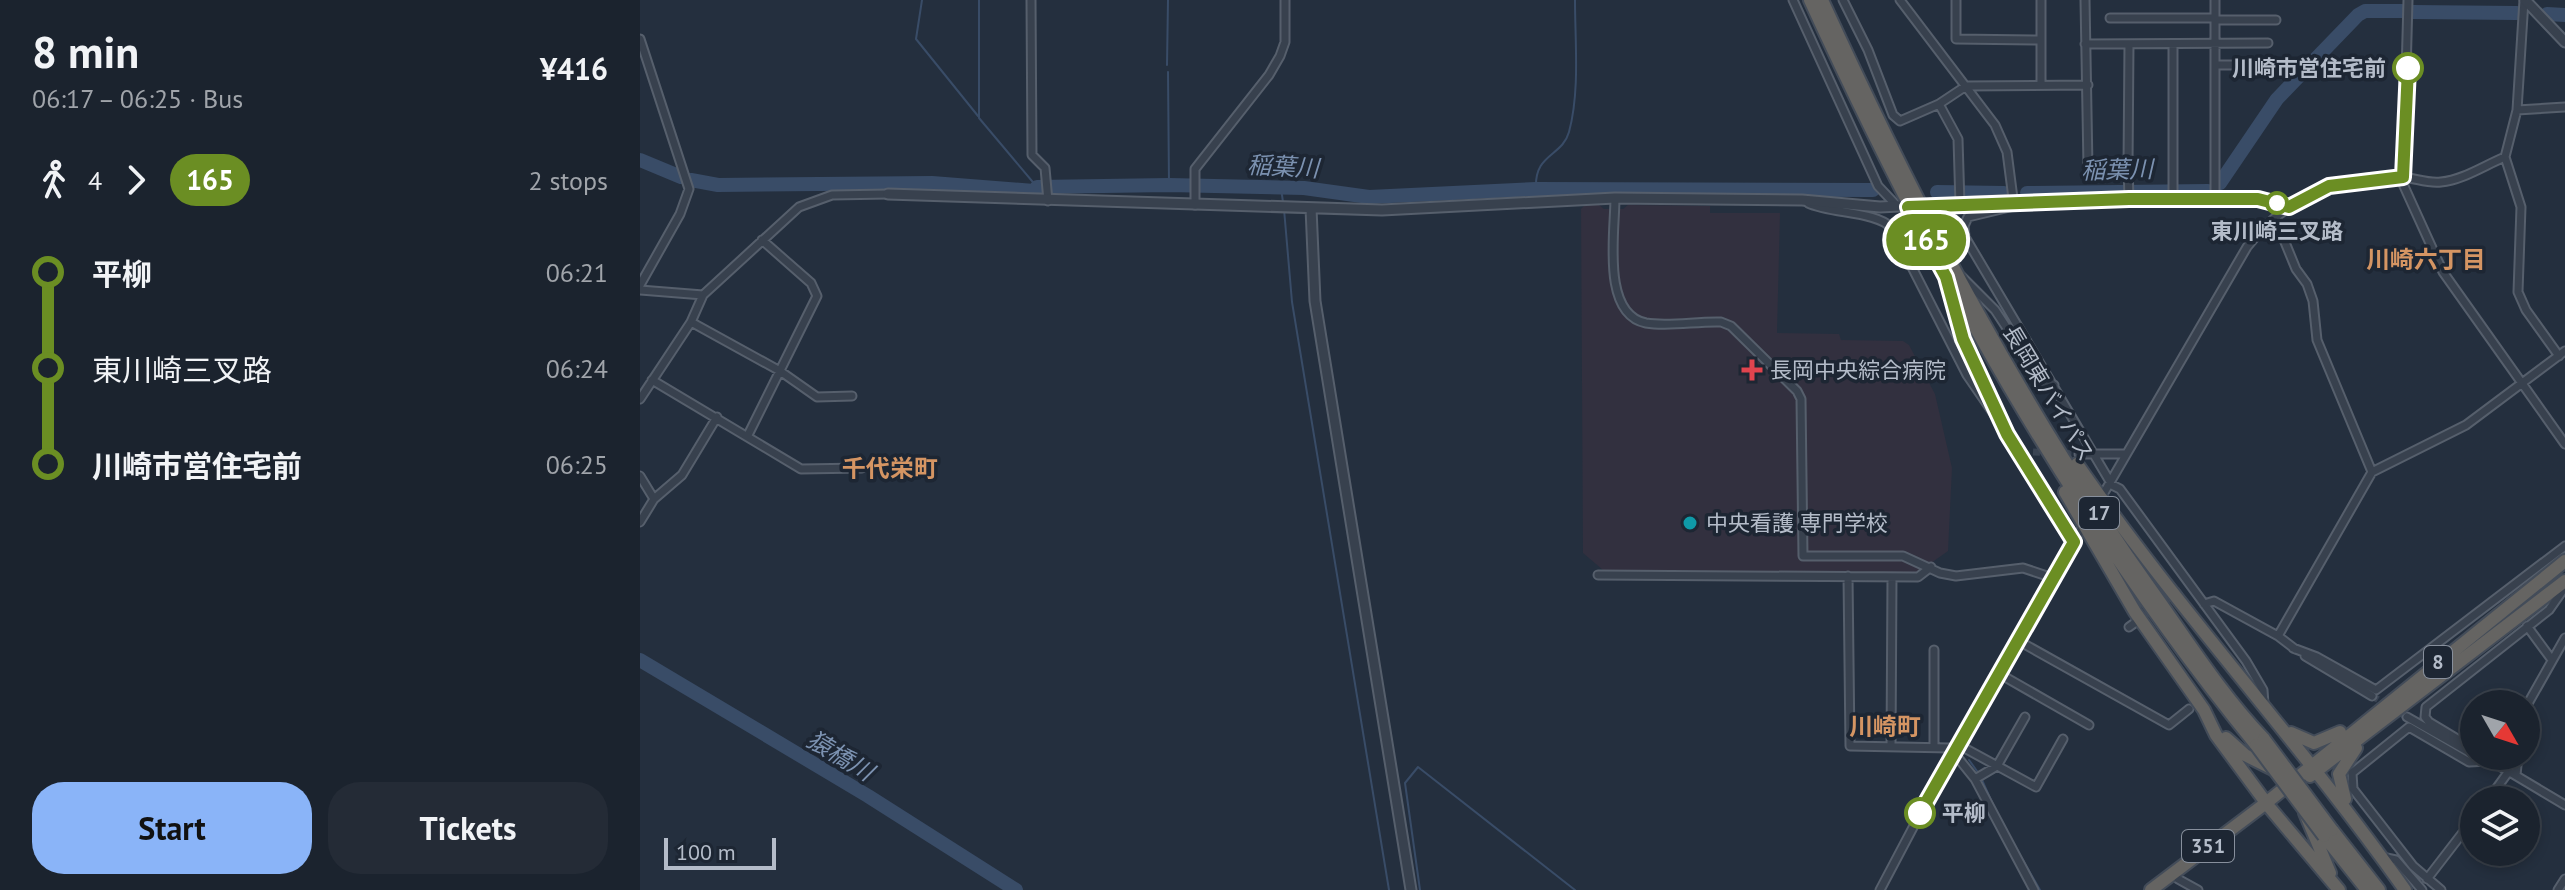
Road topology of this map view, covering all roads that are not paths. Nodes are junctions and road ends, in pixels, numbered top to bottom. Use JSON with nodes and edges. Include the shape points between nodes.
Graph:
{"nodes":[{"id":1,"x":1031,"y":0,"type":"edge"},
{"id":2,"x":1285,"y":0,"type":"edge"},
{"id":3,"x":1793,"y":0,"type":"edge"},
{"id":4,"x":1810,"y":0,"type":"edge"},
{"id":5,"x":1822,"y":0,"type":"edge"},
{"id":6,"x":1843,"y":0,"type":"edge"},
{"id":7,"x":1900,"y":0,"type":"edge"},
{"id":8,"x":1956,"y":0,"type":"edge"},
{"id":9,"x":2041,"y":0,"type":"edge"},
{"id":10,"x":2085,"y":0,"type":"edge"},
{"id":11,"x":2215,"y":0,"type":"edge"},
{"id":12,"x":2408,"y":0,"type":"edge"},
{"id":13,"x":2524,"y":0,"type":"edge"},
{"id":14,"x":2110,"y":18,"type":"dead end"},
{"id":15,"x":2215,"y":19,"type":"junction"},
{"id":16,"x":2276,"y":20,"type":"dead end"},
{"id":17,"x":640,"y":39,"type":"edge"},
{"id":18,"x":2041,"y":40,"type":"junction"},
{"id":19,"x":2565,"y":42,"type":"edge"},
{"id":20,"x":2268,"y":43,"type":"dead end"},
{"id":21,"x":2085,"y":44,"type":"junction"},
{"id":22,"x":2129,"y":44,"type":"junction"},
{"id":23,"x":2215,"y":44,"type":"junction"},
{"id":24,"x":2173,"y":45,"type":"junction"},
{"id":25,"x":2215,"y":65,"type":"junction"},
{"id":26,"x":2302,"y":65,"type":"dead end"},
{"id":27,"x":2041,"y":84,"type":"junction"},
{"id":28,"x":2088,"y":85,"type":"junction"},
{"id":29,"x":1966,"y":86,"type":"junction"},
{"id":30,"x":1939,"y":104,"type":"junction"},
{"id":31,"x":2565,"y":107,"type":"edge"},
{"id":32,"x":2517,"y":110,"type":"junction"},
{"id":33,"x":2505,"y":157,"type":"junction"},
{"id":34,"x":2128,"y":166,"type":"junction"},
{"id":35,"x":2403,"y":177,"type":"junction"},
{"id":36,"x":888,"y":194,"type":"joint"},
{"id":37,"x":1615,"y":198,"type":"junction"},
{"id":38,"x":1048,"y":199,"type":"junction"},
{"id":39,"x":2129,"y":199,"type":"junction"},
{"id":40,"x":1802,"y":200,"type":"junction"},
{"id":41,"x":2014,"y":200,"type":"junction"},
{"id":42,"x":2173,"y":200,"type":"junction"},
{"id":43,"x":2215,"y":200,"type":"junction"},
{"id":44,"x":1195,"y":202,"type":"junction"},
{"id":45,"x":1959,"y":202,"type":"junction"},
{"id":46,"x":1908,"y":207,"type":"junction"},
{"id":47,"x":2289,"y":207,"type":"junction"},
{"id":48,"x":1311,"y":208,"type":"junction"},
{"id":49,"x":2275,"y":218,"type":"junction"},
{"id":50,"x":762,"y":240,"type":"junction"},
{"id":51,"x":1951,"y":274,"type":"junction"},
{"id":52,"x":640,"y":287,"type":"edge"},
{"id":53,"x":703,"y":295,"type":"junction"},
{"id":54,"x":691,"y":322,"type":"junction"},
{"id":55,"x":1982,"y":343,"type":"junction"},
{"id":56,"x":2562,"y":354,"type":"edge"},
{"id":57,"x":780,"y":371,"type":"junction"},
{"id":58,"x":2014,"y":376,"type":"junction"},
{"id":59,"x":652,"y":380,"type":"junction"},
{"id":60,"x":2521,"y":383,"type":"junction"},
{"id":61,"x":2054,"y":385,"type":"junction"},
{"id":62,"x":852,"y":396,"type":"dead end"},
{"id":63,"x":640,"y":399,"type":"edge"},
{"id":64,"x":717,"y":417,"type":"junction"},
{"id":65,"x":2007,"y":434,"type":"junction"},
{"id":66,"x":748,"y":435,"type":"junction"},
{"id":67,"x":2565,"y":444,"type":"edge"},
{"id":68,"x":2033,"y":452,"type":"tunnel mouth"},
{"id":69,"x":2092,"y":452,"type":"junction"},
{"id":70,"x":2079,"y":454,"type":"tunnel mouth"},
{"id":71,"x":2126,"y":454,"type":"junction"},
{"id":72,"x":2022,"y":455,"type":"junction"},
{"id":73,"x":862,"y":468,"type":"dead end"},
{"id":74,"x":2372,"y":472,"type":"junction"},
{"id":75,"x":640,"y":476,"type":"edge"},
{"id":76,"x":2111,"y":480,"type":"junction"},
{"id":77,"x":2105,"y":491,"type":"dead end"},
{"id":78,"x":654,"y":499,"type":"junction"},
{"id":79,"x":640,"y":522,"type":"edge"},
{"id":80,"x":2081,"y":530,"type":"dead end"},
{"id":81,"x":2074,"y":542,"type":"junction"},
{"id":82,"x":2565,"y":546,"type":"edge"},
{"id":83,"x":2565,"y":561,"type":"edge"},
{"id":84,"x":1931,"y":567,"type":"junction"},
{"id":85,"x":1598,"y":575,"type":"dead end"},
{"id":86,"x":1848,"y":576,"type":"junction"},
{"id":87,"x":1892,"y":577,"type":"junction"},
{"id":88,"x":2053,"y":578,"type":"junction"},
{"id":89,"x":2565,"y":581,"type":"edge"},
{"id":90,"x":2190,"y":583,"type":"junction"},
{"id":91,"x":2565,"y":587,"type":"edge"},
{"id":92,"x":2181,"y":590,"type":"tunnel mouth"},
{"id":93,"x":2204,"y":604,"type":"junction"},
{"id":94,"x":2527,"y":626,"type":"junction"},
{"id":95,"x":2278,"y":636,"type":"junction"},
{"id":96,"x":2565,"y":638,"type":"edge"},
{"id":97,"x":2017,"y":640,"type":"junction"},
{"id":98,"x":2293,"y":648,"type":"junction"},
{"id":99,"x":1934,"y":650,"type":"dead end"},
{"id":100,"x":2552,"y":660,"type":"junction"},
{"id":101,"x":1998,"y":673,"type":"junction"},
{"id":102,"x":2535,"y":690,"type":"edge"},
{"id":103,"x":2372,"y":696,"type":"tunnel mouth"},
{"id":104,"x":2264,"y":705,"type":"junction"},
{"id":105,"x":2403,"y":706,"type":"junction"},
{"id":106,"x":2189,"y":709,"type":"dead end"},
{"id":107,"x":2204,"y":710,"type":"junction"},
{"id":108,"x":2025,"y":717,"type":"dead end"},
{"id":109,"x":2089,"y":725,"type":"dead end"},
{"id":110,"x":2063,"y":739,"type":"dead end"},
{"id":111,"x":2460,"y":741,"type":"edge"},
{"id":112,"x":2260,"y":742,"type":"junction"},
{"id":113,"x":1957,"y":744,"type":"junction"},
{"id":114,"x":1934,"y":746,"type":"junction"},
{"id":115,"x":2460,"y":746,"type":"edge"},
{"id":116,"x":1891,"y":747,"type":"junction"},
{"id":117,"x":1952,"y":753,"type":"junction"},
{"id":118,"x":2460,"y":757,"type":"edge"},
{"id":119,"x":1997,"y":766,"type":"junction"},
{"id":120,"x":2508,"y":770,"type":"edge"},
{"id":121,"x":2514,"y":770,"type":"edge"},
{"id":122,"x":2513,"y":773,"type":"junction"},
{"id":123,"x":2303,"y":777,"type":"junction"},
{"id":124,"x":1975,"y":779,"type":"junction"},
{"id":125,"x":2501,"y":786,"type":"edge"},
{"id":126,"x":2265,"y":802,"type":"junction"},
{"id":127,"x":2565,"y":805,"type":"edge"},
{"id":128,"x":2328,"y":833,"type":"junction"},
{"id":129,"x":2460,"y":836,"type":"edge"},
{"id":130,"x":2369,"y":838,"type":"junction"},
{"id":131,"x":2382,"y":857,"type":"junction"},
{"id":132,"x":2410,"y":869,"type":"junction"},
{"id":133,"x":2178,"y":879,"type":"junction"},
{"id":134,"x":2427,"y":879,"type":"junction"},
{"id":135,"x":2565,"y":879,"type":"edge"},
{"id":136,"x":2338,"y":889,"type":"edge"},
{"id":137,"x":1411,"y":890,"type":"edge"},
{"id":138,"x":1880,"y":890,"type":"edge"},
{"id":139,"x":2034,"y":890,"type":"edge"},
{"id":140,"x":2151,"y":890,"type":"edge"},
{"id":141,"x":2162,"y":890,"type":"edge"},
{"id":142,"x":2198,"y":890,"type":"edge"},
{"id":143,"x":2367,"y":890,"type":"edge"},
{"id":144,"x":2379,"y":890,"type":"edge"},
{"id":145,"x":2405,"y":890,"type":"edge"},
{"id":146,"x":2422,"y":890,"type":"edge"},
{"id":147,"x":2441,"y":890,"type":"edge"},
{"id":148,"x":2558,"y":890,"type":"edge"}],
"edges":[{"from":1,"to":38,"type":"street","via":[[1032,155],[1045,168]]},
{"from":2,"to":44,"type":"street","via":[[1285,42],[1276,65],[1195,169]]},
{"from":3,"to":46,"type":"street","via":[[1878,186]]},
{"from":4,"to":46,"type":"highway","name":"長岡東バイパス","number":"17"},
{"from":5,"to":46,"type":"highway","name":"長岡東バイパス","number":"17"},
{"from":6,"to":30,"type":"street","via":[[1893,115],[1900,121]]},
{"from":7,"to":29,"type":"street"},
{"from":8,"to":18,"type":"street","via":[[1956,39]]},
{"from":9,"to":18,"type":"street"},
{"from":10,"to":21,"type":"street"},
{"from":11,"to":15,"type":"street"},
{"from":12,"to":35,"type":"street"},
{"from":13,"to":19,"type":"street"},
{"from":13,"to":32,"type":"street"},
{"from":14,"to":15,"type":"street"},
{"from":15,"to":16,"type":"street"},
{"from":15,"to":23,"type":"street"},
{"from":17,"to":52,"type":"street","via":[[688,185],[680,214]]},
{"from":18,"to":27,"type":"street"},
{"from":20,"to":23,"type":"street"},
{"from":21,"to":22,"type":"street"},
{"from":21,"to":28,"type":"street"},
{"from":22,"to":24,"type":"street"},
{"from":22,"to":34,"type":"street"},
{"from":23,"to":24,"type":"street"},
{"from":23,"to":25,"type":"street"},
{"from":24,"to":42,"type":"street"},
{"from":25,"to":26,"type":"street"},
{"from":25,"to":43,"type":"street"},
{"from":27,"to":28,"type":"street"},
{"from":27,"to":29,"type":"street"},
{"from":28,"to":34,"type":"street","via":[[2088,167]]},
{"from":29,"to":30,"type":"street"},
{"from":29,"to":41,"type":"street","via":[[2002,139]]},
{"from":30,"to":45,"type":"street","via":[[1958,139]]},
{"from":31,"to":32,"type":"street"},
{"from":32,"to":33,"type":"street"},
{"from":33,"to":35,"type":"street","via":[[2446,181]]},
{"from":33,"to":56,"type":"street","via":[[2521,207],[2518,292]]},
{"from":34,"to":39,"type":"street"},
{"from":35,"to":47,"type":"street","via":[[2329,186]]},
{"from":35,"to":60,"type":"street","via":[[2443,272]]},
{"from":36,"to":38,"type":"street"},
{"from":36,"to":50,"type":"street","via":[[818,198],[793,211]]},
{"from":37,"to":40,"type":"street"},
{"from":37,"to":48,"type":"street","via":[[1382,210]]},
{"from":37,"to":84,"type":"street","via":[[1614,288],[1625,309],[1644,323],[1731,326],[1797,391],[1803,556],[1903,556]]},
{"from":38,"to":44,"type":"street"},
{"from":39,"to":41,"type":"street"},
{"from":39,"to":42,"type":"street"},
{"from":40,"to":46,"type":"street"},
{"from":40,"to":65,"type":"street","via":[[1821,210],[1881,220],[1892,228],[1967,375]]},
{"from":41,"to":45,"type":"street"},
{"from":41,"to":61,"type":"street","via":[[2014,206],[1968,217],[1965,237]]},
{"from":42,"to":43,"type":"street"},
{"from":43,"to":47,"type":"street","via":[[2258,199]]},
{"from":44,"to":48,"type":"street"},
{"from":45,"to":46,"type":"street"},
{"from":46,"to":51,"type":"highway","name":"長岡東バイパス","number":"17"},
{"from":47,"to":49,"type":"street"},
{"from":48,"to":137,"type":"street","via":[[1315,301]]},
{"from":49,"to":71,"type":"street","via":[[2247,247]]},
{"from":49,"to":74,"type":"street","via":[[2307,284],[2317,340]]},
{"from":50,"to":53,"type":"street"},
{"from":50,"to":57,"type":"street","via":[[817,291]]},
{"from":51,"to":55,"type":"highway","name":"長岡東バイパス","number":"17"},
{"from":51,"to":58,"type":"highway","name":"長岡東バイパス","number":"17"},
{"from":51,"to":61,"type":"street","via":[[1995,310],[2041,380]]},
{"from":51,"to":65,"type":"street","via":[[1963,339]]},
{"from":52,"to":53,"type":"street"},
{"from":53,"to":54,"type":"street"},
{"from":54,"to":57,"type":"street"},
{"from":54,"to":59,"type":"street"},
{"from":55,"to":107,"type":"highway","number":"17","via":[[2116,581]]},
{"from":55,"to":112,"type":"highway","name":"長岡東バイパス","number":"17","via":[[2133,582]]},
{"from":56,"to":60,"type":"street"},
{"from":57,"to":62,"type":"street","via":[[817,397]]},
{"from":57,"to":66,"type":"street"},
{"from":58,"to":104,"type":"highway","number":"17","via":[[2138,549]]},
{"from":58,"to":112,"type":"highway","name":"長岡東バイパス","number":"17","via":[[2138,571]]},
{"from":59,"to":63,"type":"street"},
{"from":59,"to":64,"type":"street"},
{"from":60,"to":67,"type":"street"},
{"from":60,"to":74,"type":"street","via":[[2466,425]]},
{"from":61,"to":69,"type":"street"},
{"from":64,"to":66,"type":"street"},
{"from":64,"to":78,"type":"street","via":[[682,475]]},
{"from":65,"to":72,"type":"street"},
{"from":66,"to":73,"type":"street","via":[[801,469]]},
{"from":68,"to":72,"type":"street"},
{"from":69,"to":70,"type":"street"},
{"from":69,"to":71,"type":"street"},
{"from":69,"to":76,"type":"street"},
{"from":71,"to":76,"type":"street"},
{"from":72,"to":81,"type":"street"},
{"from":74,"to":95,"type":"street"},
{"from":75,"to":78,"type":"street"},
{"from":76,"to":77,"type":"street"},
{"from":76,"to":90,"type":"street"},
{"from":78,"to":79,"type":"street"},
{"from":80,"to":81,"type":"street"},
{"from":81,"to":88,"type":"street"},
{"from":82,"to":98,"type":"street","via":[[2376,690]]},
{"from":83,"to":105,"type":"highway","number":"8"},
{"from":84,"to":87,"type":"street","via":[[1918,577]]},
{"from":84,"to":88,"type":"street","via":[[1956,576],[2023,568]]},
{"from":85,"to":86,"type":"street"},
{"from":86,"to":87,"type":"street"},
{"from":86,"to":116,"type":"street","via":[[1850,746]]},
{"from":87,"to":116,"type":"street"},
{"from":88,"to":97,"type":"street"},
{"from":89,"to":105,"type":"highway","number":"8"},
{"from":90,"to":92,"type":"street"},
{"from":90,"to":93,"type":"street"},
{"from":91,"to":94,"type":"street","via":[[2549,610]]},
{"from":93,"to":95,"type":"street","via":[[2214,601]]},
{"from":93,"to":104,"type":"street","via":[[2258,680]]},
{"from":94,"to":100,"type":"street"},
{"from":94,"to":111,"type":"street","via":[[2426,707],[2429,722]]},
{"from":95,"to":98,"type":"street"},
{"from":96,"to":100,"type":"street"},
{"from":97,"to":101,"type":"street"},
{"from":97,"to":106,"type":"street","via":[[2169,725]]},
{"from":98,"to":103,"type":"street"},
{"from":99,"to":114,"type":"street"},
{"from":100,"to":102,"type":"street"},
{"from":101,"to":109,"type":"street"},
{"from":101,"to":113,"type":"street"},
{"from":104,"to":105,"type":"highway","via":[[2292,733],[2314,743]]},
{"from":104,"to":123,"type":"highway","number":"17","via":[[2290,739]]},
{"from":105,"to":115,"type":"street"},
{"from":105,"to":123,"type":"highway","number":"8"},
{"from":105,"to":130,"type":"highway","via":[[2351,752],[2339,774],[2343,794]]},
{"from":107,"to":123,"type":"highway","via":[[2233,747],[2260,764]]},
{"from":107,"to":126,"type":"highway","number":"17"},
{"from":108,"to":119,"type":"street"},
{"from":110,"to":119,"type":"street","via":[[2036,787]]},
{"from":112,"to":123,"type":"highway","name":"長岡東バイパス","number":"17","bridge":true},
{"from":113,"to":117,"type":"street"},
{"from":113,"to":119,"type":"street"},
{"from":114,"to":116,"type":"street"},
{"from":114,"to":117,"type":"street"},
{"from":117,"to":124,"type":"street"},
{"from":117,"to":138,"type":"street"},
{"from":118,"to":132,"type":"street","via":[[2409,727],[2354,770],[2353,789]]},
{"from":119,"to":124,"type":"street"},
{"from":120,"to":122,"type":"street"},
{"from":121,"to":122,"type":"street"},
{"from":122,"to":125,"type":"street"},
{"from":122,"to":127,"type":"street"},
{"from":123,"to":126,"type":"highway","number":"8"},
{"from":123,"to":128,"type":"highway","name":"長岡東バイパス","bridge":true},
{"from":123,"to":130,"type":"highway","via":[[2327,783]]},
{"from":123,"to":136,"type":"highway","via":[[2306,818]]},
{"from":124,"to":139,"type":"street"},
{"from":126,"to":133,"type":"highway","number":"351"},
{"from":126,"to":136,"type":"highway"},
{"from":126,"to":140,"type":"highway","number":"351"},
{"from":128,"to":143,"type":"highway","name":"長岡東バイパス"},
{"from":128,"to":144,"type":"highway","name":"長岡東バイパス"},
{"from":129,"to":134,"type":"street"},
{"from":130,"to":131,"type":"highway"},
{"from":131,"to":132,"type":"street"},
{"from":131,"to":145,"type":"highway"},
{"from":132,"to":134,"type":"street"},
{"from":132,"to":146,"type":"street"},
{"from":133,"to":141,"type":"highway","number":"351"},
{"from":133,"to":142,"type":"street"},
{"from":134,"to":147,"type":"street"},
{"from":135,"to":148,"type":"street"}]}
